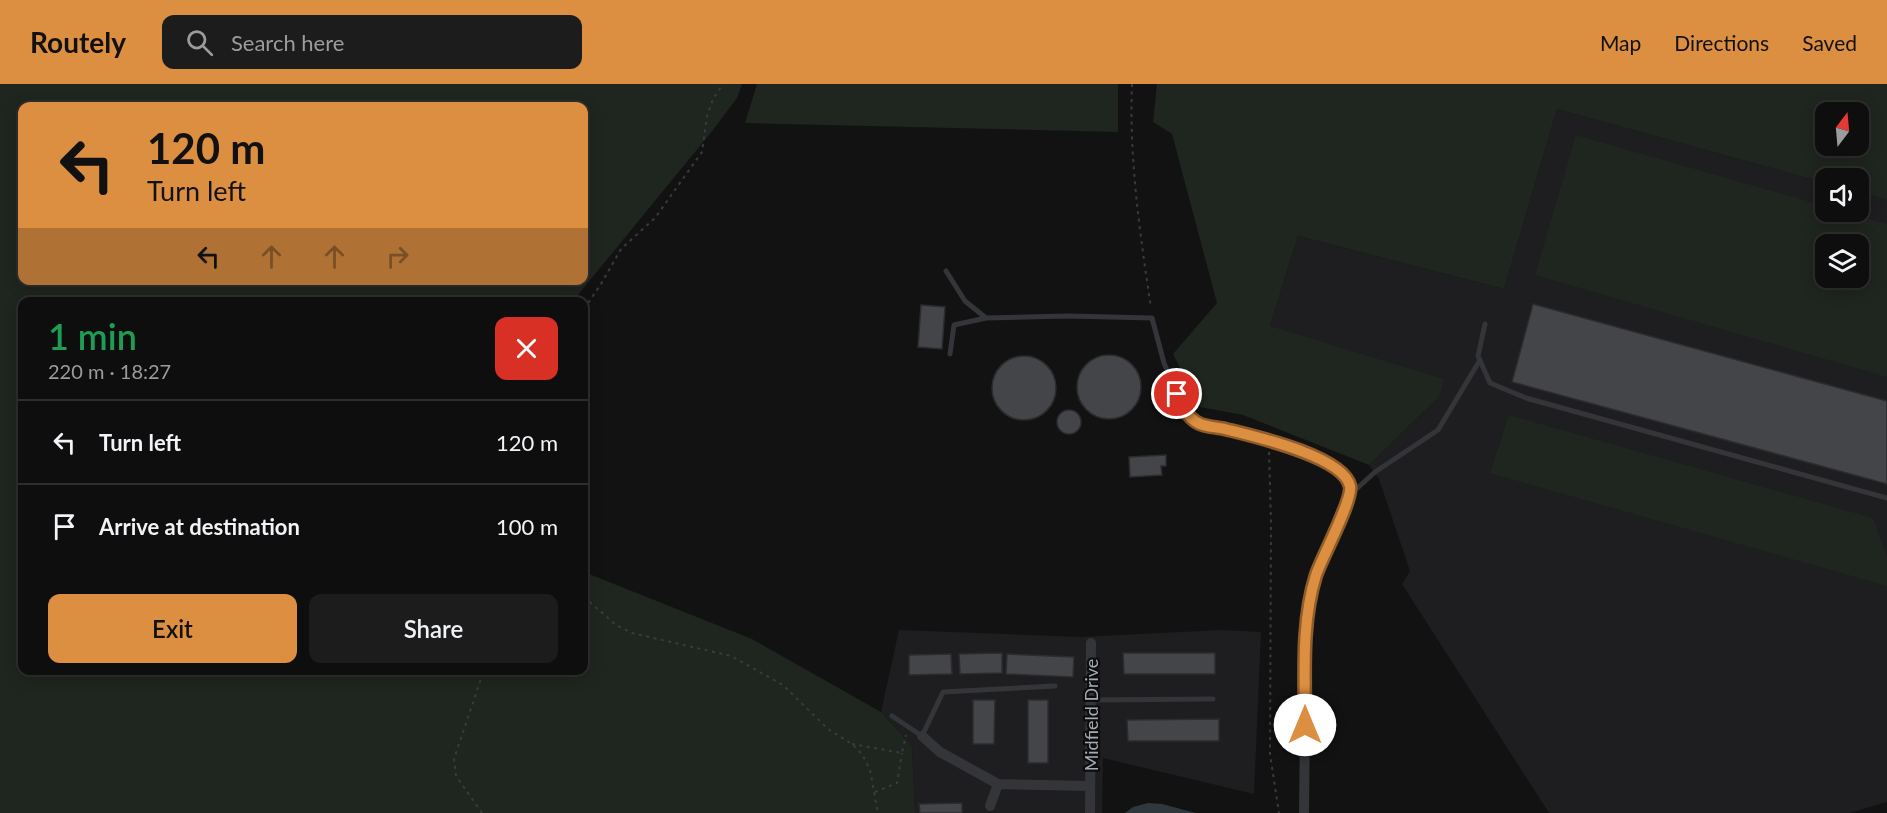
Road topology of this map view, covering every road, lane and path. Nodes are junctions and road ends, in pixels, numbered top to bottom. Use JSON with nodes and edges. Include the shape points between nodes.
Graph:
{"nodes":[{"id":1,"x":723,"y":84,"type":"edge"},
{"id":2,"x":1132,"y":84,"type":"edge"},
{"id":3,"x":946,"y":271,"type":"dead end"},
{"id":4,"x":588,"y":303,"type":"edge"},
{"id":5,"x":986,"y":318,"type":"junction"},
{"id":6,"x":1152,"y":318,"type":"junction"},
{"id":7,"x":1485,"y":324,"type":"dead end"},
{"id":8,"x":950,"y":354,"type":"dead end"},
{"id":9,"x":1480,"y":360,"type":"junction"},
{"id":10,"x":1210,"y":426,"type":"joint"},
{"id":11,"x":1269,"y":440,"type":"junction"},
{"id":12,"x":1351,"y":494,"type":"junction"},
{"id":13,"x":1887,"y":498,"type":"edge"},
{"id":14,"x":588,"y":600,"type":"edge"},
{"id":15,"x":1091,"y":643,"type":"dead end"},
{"id":16,"x":482,"y":675,"type":"edge"},
{"id":17,"x":1055,"y":686,"type":"dead end"},
{"id":18,"x":1214,"y":699,"type":"dead end"},
{"id":19,"x":1091,"y":700,"type":"junction"},
{"id":20,"x":892,"y":716,"type":"dead end"},
{"id":21,"x":907,"y":726,"type":"junction"},
{"id":22,"x":922,"y":736,"type":"junction"},
{"id":23,"x":852,"y":744,"type":"junction"},
{"id":24,"x":902,"y":753,"type":"junction"},
{"id":25,"x":998,"y":784,"type":"junction"},
{"id":26,"x":1090,"y":786,"type":"junction"},
{"id":27,"x":874,"y":793,"type":"junction"},
{"id":28,"x":989,"y":810,"type":"edge"},
{"id":29,"x":482,"y":813,"type":"edge"},
{"id":30,"x":878,"y":813,"type":"edge"},
{"id":31,"x":1090,"y":813,"type":"edge"},
{"id":32,"x":1280,"y":813,"type":"edge"},
{"id":33,"x":1304,"y":813,"type":"edge"}],
"edges":[{"from":1,"to":4,"type":"path","via":[[707,116],[702,152],[656,218],[621,249]]},
{"from":2,"to":6,"type":"path","via":[[1130,120],[1139,228]]},
{"from":3,"to":5,"type":"lane","via":[[965,301]]},
{"from":5,"to":6,"type":"lane"},
{"from":5,"to":8,"type":"lane","via":[[954,325]]},
{"from":6,"to":10,"type":"lane","via":[[1164,363],[1184,410],[1199,423]]},
{"from":7,"to":9,"type":"lane"},
{"from":9,"to":12,"type":"lane","via":[[1438,430],[1375,472]]},
{"from":9,"to":13,"type":"lane","via":[[1490,383],[1526,398]]},
{"from":10,"to":11,"type":"street"},
{"from":11,"to":12,"type":"street","via":[[1329,464],[1345,475]]},
{"from":11,"to":32,"type":"path","via":[[1270,754]]},
{"from":12,"to":33,"type":"street","via":[[1316,576],[1306,622]]},
{"from":14,"to":23,"type":"path","via":[[616,625],[632,633],[731,656],[783,685],[828,729]]},
{"from":15,"to":19,"type":"street","name":"Midfield Drive"},
{"from":16,"to":29,"type":"path","via":[[454,759],[456,776]]},
{"from":17,"to":22,"type":"lane","via":[[943,692]]},
{"from":18,"to":19,"type":"lane"},
{"from":19,"to":26,"type":"street","name":"Midfield Drive"},
{"from":20,"to":21,"type":"lane"},
{"from":21,"to":22,"type":"lane"},
{"from":21,"to":24,"type":"path"},
{"from":22,"to":25,"type":"street","name":"Midfield Drive","via":[[940,752]]},
{"from":23,"to":24,"type":"path"},
{"from":23,"to":27,"type":"path","via":[[870,770]]},
{"from":24,"to":27,"type":"path","via":[[897,783]]},
{"from":25,"to":26,"type":"street","name":"Midfield Drive"},
{"from":25,"to":28,"type":"street"},
{"from":26,"to":31,"type":"street","name":"Midfield Drive"},
{"from":27,"to":30,"type":"path"}]}
